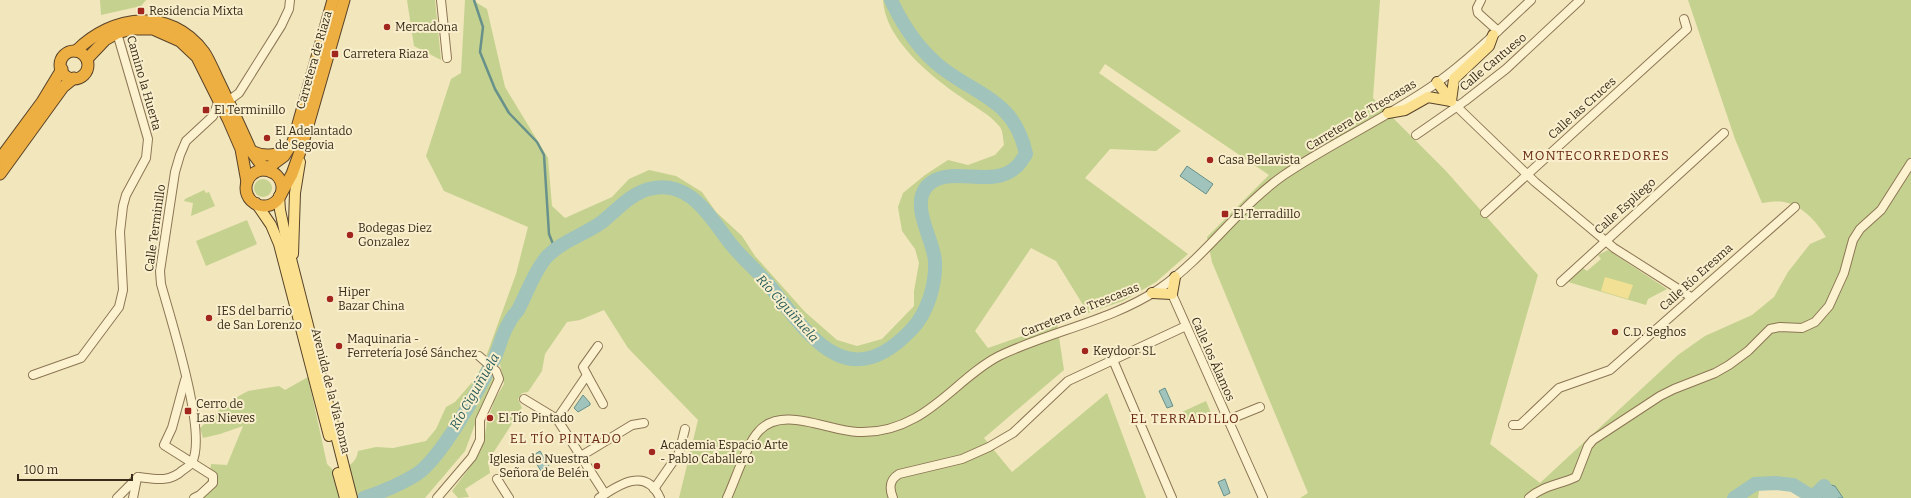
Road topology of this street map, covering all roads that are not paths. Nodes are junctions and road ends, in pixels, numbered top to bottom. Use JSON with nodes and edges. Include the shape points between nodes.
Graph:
{"nodes":[{"id":1,"x":290,"y":0,"type":"edge"},
{"id":2,"x":333,"y":0,"type":"edge"},
{"id":3,"x":344,"y":0,"type":"edge"},
{"id":4,"x":441,"y":0,"type":"edge"},
{"id":5,"x":1481,"y":0,"type":"edge"},
{"id":6,"x":1518,"y":0,"type":"edge"},
{"id":7,"x":1531,"y":0,"type":"edge"},
{"id":8,"x":1580,"y":0,"type":"edge"},
{"id":9,"x":1520,"y":10,"type":"junction"},
{"id":10,"x":1684,"y":19,"type":"dead end"},
{"id":11,"x":117,"y":33,"type":"junction"},
{"id":12,"x":1495,"y":33,"type":"junction"},
{"id":13,"x":76,"y":51,"type":"junction"},
{"id":14,"x":87,"y":58,"type":"junction"},
{"id":15,"x":447,"y":58,"type":"dead end"},
{"id":16,"x":62,"y":69,"type":"junction"},
{"id":17,"x":74,"y":78,"type":"junction"},
{"id":18,"x":1437,"y":82,"type":"junction"},
{"id":19,"x":224,"y":101,"type":"junction"},
{"id":20,"x":1454,"y":104,"type":"junction"},
{"id":21,"x":1388,"y":113,"type":"junction"},
{"id":22,"x":213,"y":116,"type":"junction"},
{"id":23,"x":228,"y":120,"type":"junction"},
{"id":24,"x":1724,"y":133,"type":"dead end"},
{"id":25,"x":1416,"y":135,"type":"dead end"},
{"id":26,"x":298,"y":144,"type":"junction"},
{"id":27,"x":251,"y":151,"type":"junction"},
{"id":28,"x":0,"y":159,"type":"edge"},
{"id":29,"x":1911,"y":163,"type":"edge"},
{"id":30,"x":268,"y":170,"type":"junction"},
{"id":31,"x":0,"y":174,"type":"edge"},
{"id":32,"x":1527,"y":174,"type":"junction"},
{"id":33,"x":247,"y":182,"type":"junction"},
{"id":34,"x":280,"y":195,"type":"junction"},
{"id":35,"x":256,"y":203,"type":"junction"},
{"id":36,"x":1795,"y":206,"type":"dead end"},
{"id":37,"x":1485,"y":213,"type":"dead end"},
{"id":38,"x":1604,"y":240,"type":"junction"},
{"id":39,"x":294,"y":266,"type":"junction"},
{"id":40,"x":1175,"y":277,"type":"junction"},
{"id":41,"x":1561,"y":282,"type":"dead end"},
{"id":42,"x":1152,"y":293,"type":"junction"},
{"id":43,"x":1172,"y":294,"type":"junction"},
{"id":44,"x":1691,"y":297,"type":"junction"},
{"id":45,"x":1186,"y":326,"type":"junction"},
{"id":46,"x":598,"y":346,"type":"dead end"},
{"id":47,"x":482,"y":358,"type":"dead end"},
{"id":48,"x":1113,"y":360,"type":"junction"},
{"id":49,"x":33,"y":375,"type":"dead end"},
{"id":50,"x":587,"y":375,"type":"junction"},
{"id":51,"x":186,"y":377,"type":"junction"},
{"id":52,"x":524,"y":399,"type":"dead end"},
{"id":53,"x":603,"y":404,"type":"dead end"},
{"id":54,"x":1260,"y":407,"type":"dead end"},
{"id":55,"x":557,"y":419,"type":"junction"},
{"id":56,"x":1228,"y":420,"type":"junction"},
{"id":57,"x":644,"y":423,"type":"dead end"},
{"id":58,"x":1513,"y":425,"type":"dead end"},
{"id":59,"x":685,"y":429,"type":"dead end"},
{"id":60,"x":581,"y":456,"type":"junction"},
{"id":61,"x":192,"y":462,"type":"junction"},
{"id":62,"x":340,"y":466,"type":"junction"},
{"id":63,"x":138,"y":477,"type":"junction"},
{"id":64,"x":497,"y":479,"type":"dead end"},
{"id":65,"x":654,"y":489,"type":"junction"},
{"id":66,"x":605,"y":496,"type":"edge"},
{"id":67,"x":117,"y":498,"type":"edge"},
{"id":68,"x":134,"y":498,"type":"edge"},
{"id":69,"x":194,"y":498,"type":"edge"},
{"id":70,"x":345,"y":498,"type":"edge"},
{"id":71,"x":352,"y":498,"type":"edge"},
{"id":72,"x":437,"y":498,"type":"edge"},
{"id":73,"x":509,"y":498,"type":"edge"},
{"id":74,"x":660,"y":498,"type":"edge"},
{"id":75,"x":727,"y":498,"type":"edge"},
{"id":76,"x":893,"y":498,"type":"edge"},
{"id":77,"x":1172,"y":498,"type":"edge"},
{"id":78,"x":1263,"y":498,"type":"edge"},
{"id":79,"x":1529,"y":498,"type":"edge"}],
"edges":[{"from":1,"to":19,"type":"street","via":[[281,26],[239,93]]},
{"from":2,"to":26,"type":"highway","name":"Carretera de Riaza"},
{"from":3,"to":26,"type":"highway","name":"Carretera de Riaza"},
{"from":4,"to":15,"type":"street"},
{"from":5,"to":12,"type":"street","via":[[1477,8],[1478,13]]},
{"from":6,"to":9,"type":"street"},
{"from":7,"to":9,"type":"street","name":"Carretera de Trescasas"},
{"from":8,"to":20,"type":"street","name":"Calle Cantueso","via":[[1506,69]]},
{"from":9,"to":12,"type":"street","name":"Carretera de Trescasas"},
{"from":10,"to":32,"type":"street","name":"Calle las Cruces","via":[[1686,29]]},
{"from":11,"to":14,"type":"highway","via":[[105,40]]},
{"from":11,"to":19,"type":"highway","via":[[132,29],[153,29],[180,41],[197,57]]},
{"from":11,"to":49,"type":"street","name":"Camino la Huerta","via":[[149,146],[146,158],[130,186],[123,206],[120,232],[123,288],[121,303],[80,358]]},
{"from":12,"to":18,"type":"street","name":"Carretera de Trescasas"},
{"from":12,"to":20,"type":"main road","via":[[1486,50],[1455,76],[1452,85]]},
{"from":13,"to":14,"type":"highway"},
{"from":13,"to":16,"type":"highway","via":[[64,56]]},
{"from":13,"to":19,"type":"highway","via":[[99,33],[120,24],[142,20],[164,23],[190,38],[203,52]]},
{"from":14,"to":17,"type":"highway","via":[[87,70]]},
{"from":16,"to":17,"type":"highway","via":[[66,76]]},
{"from":16,"to":28,"type":"highway","via":[[55,83]]},
{"from":17,"to":31,"type":"highway","via":[[64,87]]},
{"from":18,"to":20,"type":"main road"},
{"from":18,"to":21,"type":"street","name":"Carretera de Trescasas"},
{"from":19,"to":22,"type":"street","name":"Calle Terminillo"},
{"from":19,"to":23,"type":"highway"},
{"from":19,"to":27,"type":"highway"},
{"from":20,"to":21,"type":"main road","via":[[1428,97],[1405,110]]},
{"from":20,"to":25,"type":"street","name":"Calle Cantueso"},
{"from":20,"to":32,"type":"street"},
{"from":21,"to":40,"type":"street","name":"Carretera de Trescasas","via":[[1305,161],[1276,181]]},
{"from":22,"to":23,"type":"street"},
{"from":22,"to":51,"type":"street","name":"Calle Terminillo","via":[[186,141],[180,155],[175,172],[160,271],[161,284]]},
{"from":23,"to":33,"type":"highway","via":[[241,149]]},
{"from":24,"to":38,"type":"street","name":"Calle Espliego"},
{"from":26,"to":27,"type":"highway","via":[[277,154],[265,155]]},
{"from":26,"to":30,"type":"highway","name":"Carretera de Riaza"},
{"from":26,"to":34,"type":"highway","name":"Carretera de Riaza","via":[[292,174]]},
{"from":26,"to":39,"type":"main road","name":"Avenida de la Vía Roma","via":[[293,222]]},
{"from":27,"to":30,"type":"highway"},
{"from":29,"to":79,"type":"street","via":[[1881,210],[1860,229],[1853,240],[1844,273],[1829,306],[1815,322],[1802,328],[1770,329],[1748,351],[1729,365],[1660,396],[1593,440],[1588,446],[1576,477],[1543,489]]},
{"from":30,"to":33,"type":"highway","via":[[254,173]]},
{"from":30,"to":34,"type":"highway","via":[[280,179]]},
{"from":32,"to":37,"type":"street","name":"Calle las Cruces"},
{"from":32,"to":38,"type":"street"},
{"from":33,"to":35,"type":"highway","via":[[247,193]]},
{"from":34,"to":35,"type":"highway","via":[[269,205]]},
{"from":34,"to":39,"type":"main road","name":"Avenida de la Vía Roma","via":[[282,221]]},
{"from":35,"to":62,"type":"main road","name":"Avenida de la Vía Roma","via":[[271,224],[279,244]]},
{"from":36,"to":44,"type":"street","name":"Calle Río Eresma"},
{"from":38,"to":41,"type":"street","name":"Calle Espliego"},
{"from":38,"to":44,"type":"street"},
{"from":39,"to":62,"type":"main road","name":"Avenida de la Vía Roma"},
{"from":40,"to":42,"type":"street","name":"Carretera de Trescasas"},
{"from":40,"to":43,"type":"main road"},
{"from":42,"to":43,"type":"main road"},
{"from":42,"to":75,"type":"street","name":"Carretera de Trescasas","via":[[1111,313],[1000,356],[925,412],[897,427],[882,431],[856,432],[788,418],[770,422],[755,435]]},
{"from":43,"to":45,"type":"street","name":"Calle los Álamos"},
{"from":44,"to":58,"type":"street","name":"Calle Río Eresma","via":[[1610,370],[1559,388],[1520,425]]},
{"from":45,"to":48,"type":"street"},
{"from":45,"to":56,"type":"street","name":"Calle los Álamos"},
{"from":46,"to":50,"type":"street","via":[[583,367]]},
{"from":47,"to":72,"type":"street","via":[[496,371],[499,379],[480,420],[480,440],[470,461]]},
{"from":48,"to":76,"type":"street","via":[[1068,381],[1013,433],[989,447],[962,459],[896,476],[890,488]]},
{"from":48,"to":77,"type":"street"},
{"from":50,"to":53,"type":"street"},
{"from":50,"to":55,"type":"street"},
{"from":51,"to":61,"type":"street","name":"Calle Terminillo","via":[[195,425],[196,444]]},
{"from":51,"to":61,"type":"street","via":[[172,428],[164,445]]},
{"from":52,"to":55,"type":"street"},
{"from":54,"to":56,"type":"street"},
{"from":55,"to":60,"type":"street"},
{"from":56,"to":78,"type":"street","name":"Calle los Álamos"},
{"from":57,"to":60,"type":"street","via":[[632,425]]},
{"from":59,"to":65,"type":"street","via":[[679,453]]},
{"from":60,"to":66,"type":"street"},
{"from":61,"to":63,"type":"street","via":[[177,476],[167,479]]},
{"from":61,"to":69,"type":"street","via":[[214,478],[208,489]]},
{"from":62,"to":70,"type":"main road","name":"Avenida de la Vía Roma"},
{"from":62,"to":71,"type":"main road","name":"Avenida de la Vía Roma"},
{"from":63,"to":67,"type":"street"},
{"from":63,"to":68,"type":"street"},
{"from":64,"to":73,"type":"street"},
{"from":65,"to":66,"type":"street","via":[[646,482],[633,480],[624,482]]},
{"from":65,"to":74,"type":"street"}]}
